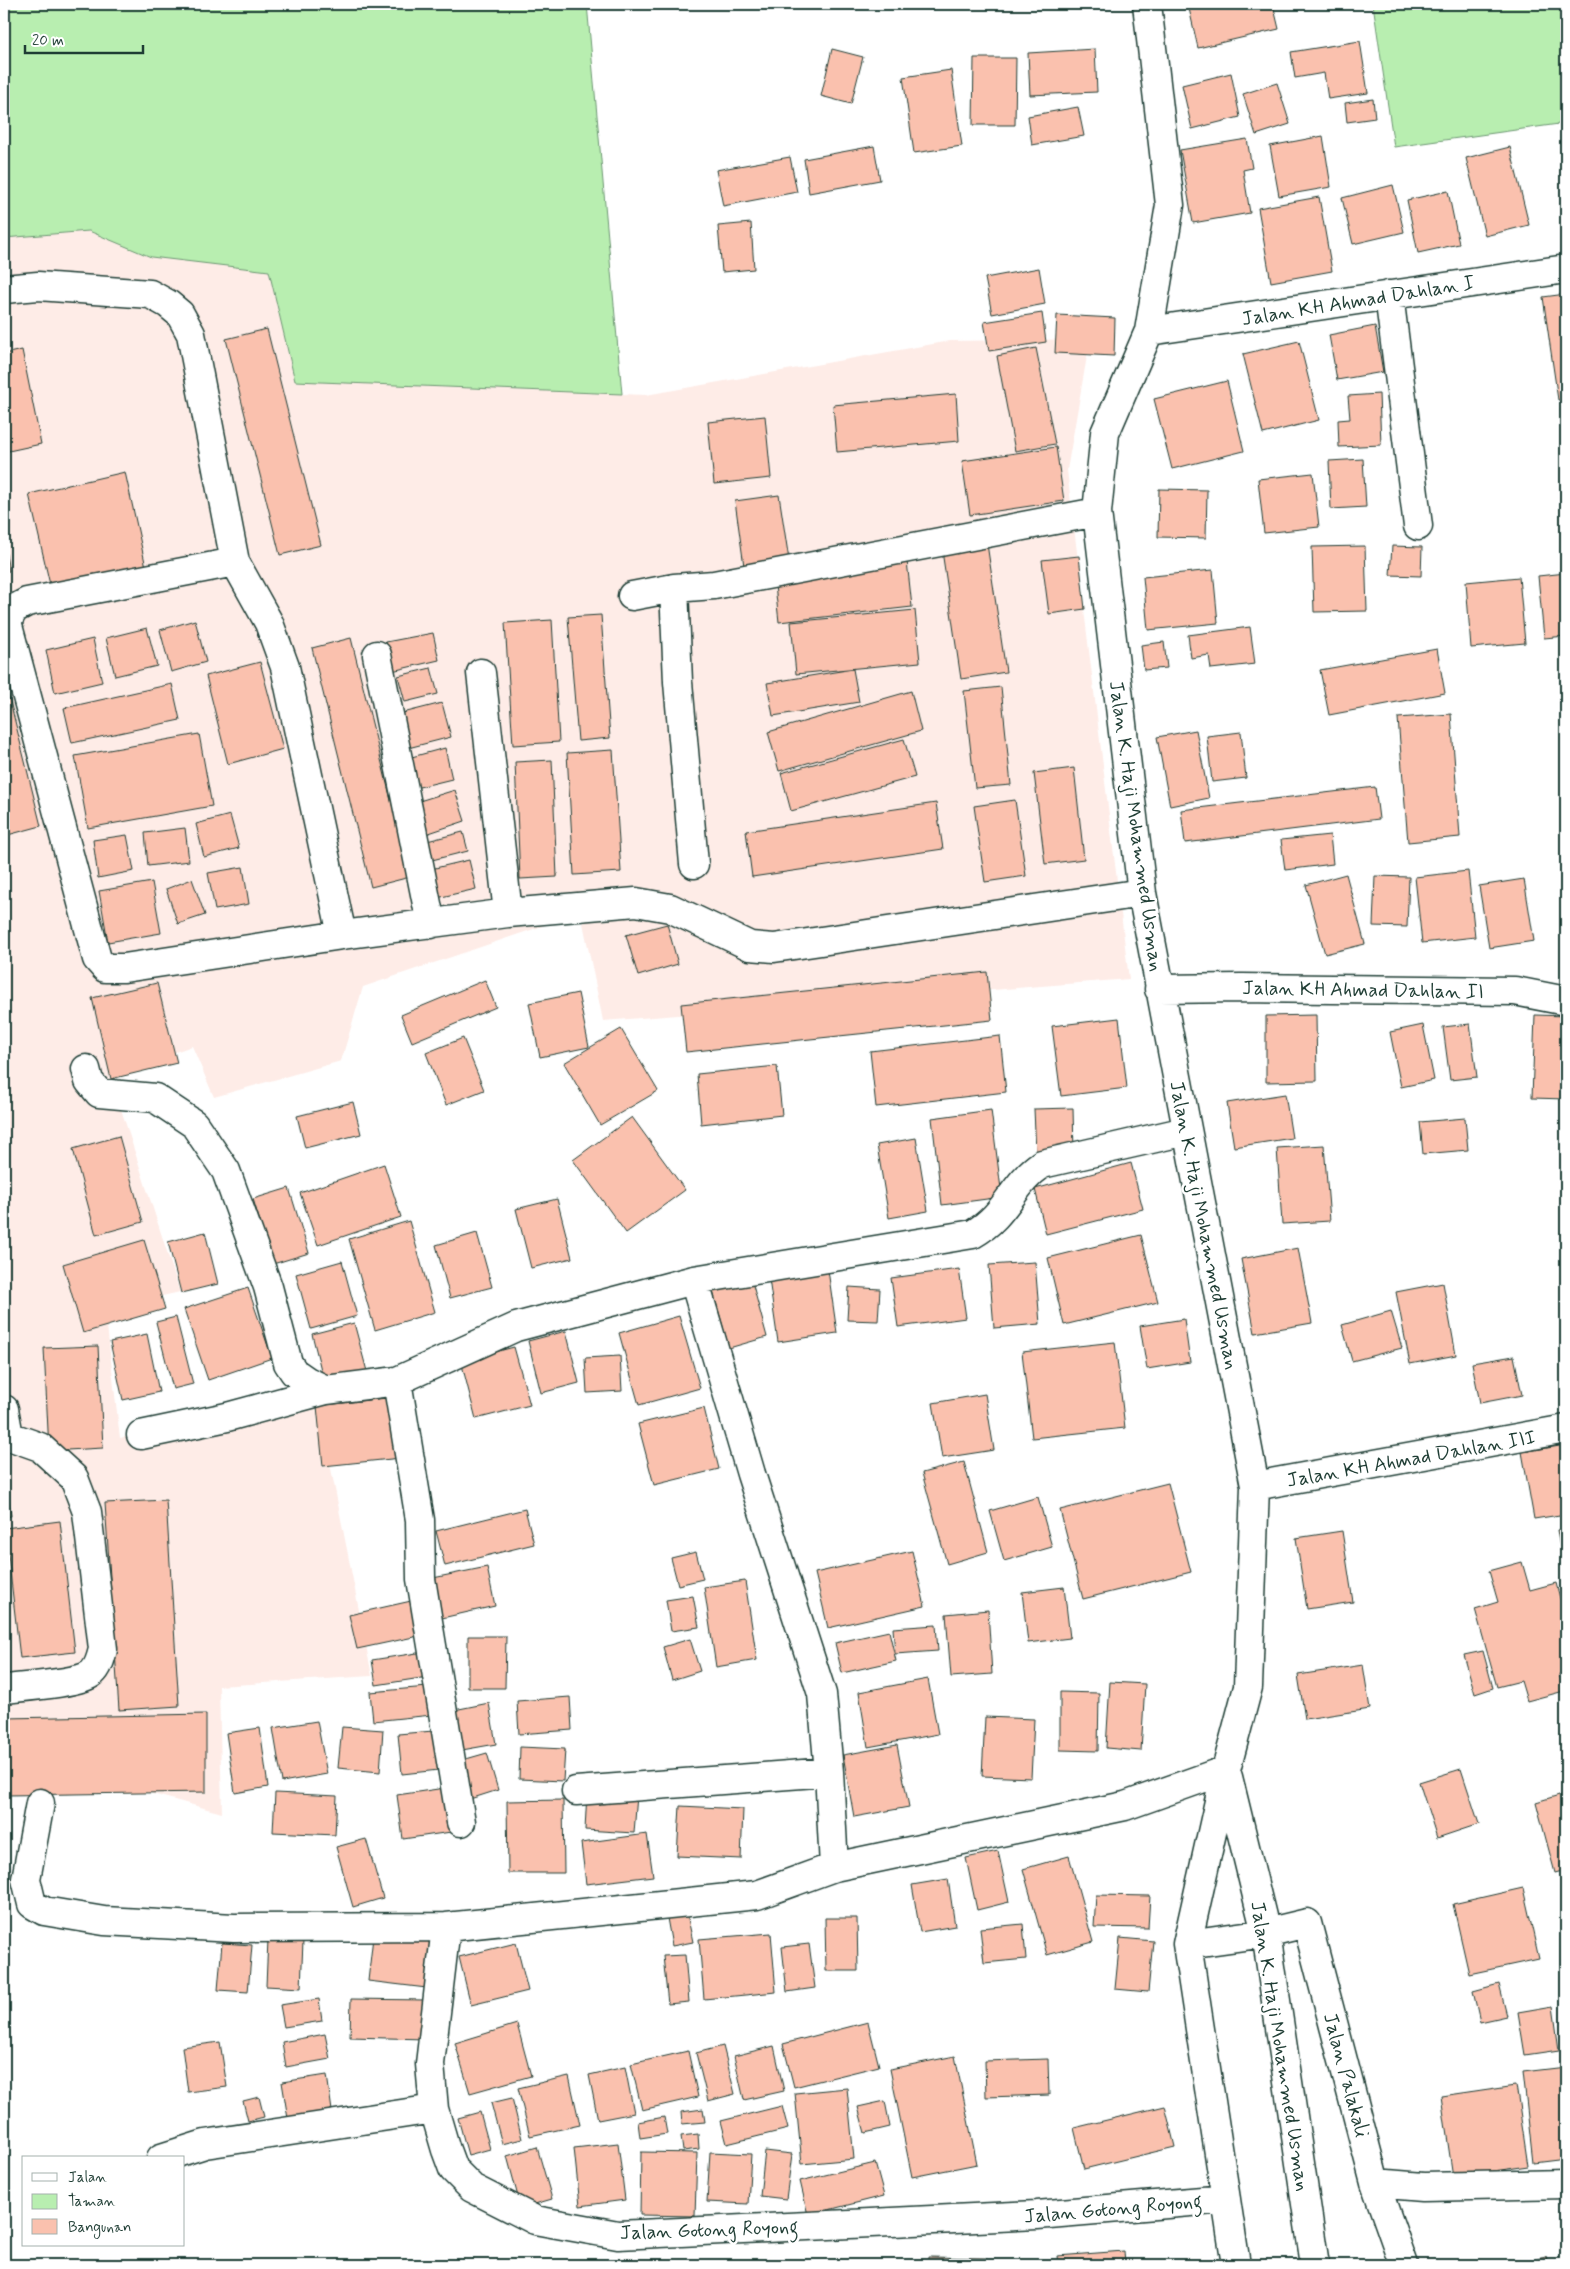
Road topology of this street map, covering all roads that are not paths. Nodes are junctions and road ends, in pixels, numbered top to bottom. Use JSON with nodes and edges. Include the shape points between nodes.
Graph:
{"nodes":[{"id":1,"x":1147,"y":4,"type":"edge"},
{"id":2,"x":1566,"y":269,"type":"edge"},
{"id":3,"x":4,"y":289,"type":"edge"},
{"id":4,"x":1389,"y":296,"type":"junction"},
{"id":5,"x":1149,"y":331,"type":"junction"},
{"id":6,"x":1097,"y":512,"type":"junction"},
{"id":7,"x":1418,"y":526,"type":"dead end"},
{"id":8,"x":235,"y":562,"type":"junction"},
{"id":9,"x":674,"y":588,"type":"junction"},
{"id":10,"x":632,"y":596,"type":"dead end"},
{"id":11,"x":377,"y":655,"type":"dead end"},
{"id":12,"x":481,"y":673,"type":"dead end"},
{"id":13,"x":694,"y":864,"type":"dead end"},
{"id":14,"x":1142,"y":894,"type":"junction"},
{"id":15,"x":508,"y":913,"type":"junction"},
{"id":16,"x":431,"y":924,"type":"junction"},
{"id":17,"x":342,"y":935,"type":"junction"},
{"id":18,"x":1159,"y":989,"type":"junction"},
{"id":19,"x":1566,"y":1001,"type":"edge"},
{"id":20,"x":86,"y":1069,"type":"dead end"},
{"id":21,"x":1186,"y":1131,"type":"junction"},
{"id":22,"x":694,"y":1280,"type":"junction"},
{"id":23,"x":397,"y":1381,"type":"junction"},
{"id":24,"x":326,"y":1390,"type":"junction"},
{"id":25,"x":4,"y":1409,"type":"edge"},
{"id":26,"x":1566,"y":1429,"type":"edge"},
{"id":27,"x":141,"y":1435,"type":"dead end"},
{"id":28,"x":6,"y":1436,"type":"edge"},
{"id":29,"x":1255,"y":1486,"type":"junction"},
{"id":30,"x":4,"y":1689,"type":"edge"},
{"id":31,"x":1226,"y":1770,"type":"junction"},
{"id":32,"x":830,"y":1772,"type":"junction"},
{"id":33,"x":576,"y":1791,"type":"dead end"},
{"id":34,"x":40,"y":1803,"type":"dead end"},
{"id":35,"x":461,"y":1822,"type":"dead end"},
{"id":36,"x":834,"y":1867,"type":"junction"},
{"id":37,"x":446,"y":1928,"type":"junction"},
{"id":38,"x":1266,"y":1933,"type":"junction"},
{"id":39,"x":1187,"y":1944,"type":"junction"},
{"id":40,"x":434,"y":2109,"type":"junction"},
{"id":41,"x":167,"y":2156,"type":"edge"},
{"id":42,"x":1375,"y":2183,"type":"junction"},
{"id":43,"x":1566,"y":2184,"type":"edge"},
{"id":44,"x":1226,"y":2198,"type":"junction"},
{"id":45,"x":1236,"y":2265,"type":"edge"},
{"id":46,"x":1316,"y":2265,"type":"edge"},
{"id":47,"x":1404,"y":2265,"type":"edge"}],
"edges":[{"from":1,"to":5,"type":"street","name":"Jalan K. Haji Mohammed Usman","via":[[1170,205]]},
{"from":2,"to":4,"type":"street","name":"Jalan KH Ahmad Dahlan I"},
{"from":3,"to":8,"type":"street","via":[[38,286],[150,294],[180,314],[191,334]]},
{"from":4,"to":5,"type":"street","name":"Jalan KH Ahmad Dahlan I"},
{"from":4,"to":7,"type":"street"},
{"from":5,"to":6,"type":"street","name":"Jalan K. Haji Mohammed Usman","via":[[1106,433]]},
{"from":6,"to":9,"type":"street","via":[[714,585]]},
{"from":6,"to":14,"type":"street","name":"Jalan K. Haji Mohammed Usman"},
{"from":8,"to":17,"type":"street","via":[[269,623],[285,667]]},
{"from":8,"to":17,"type":"street","via":[[27,602],[14,609],[7,622],[98,959],[105,968],[124,968]]},
{"from":9,"to":10,"type":"street"},
{"from":9,"to":13,"type":"street","via":[[678,682]]},
{"from":11,"to":16,"type":"street"},
{"from":12,"to":15,"type":"street"},
{"from":14,"to":15,"type":"street","via":[[774,948],[750,946],[670,908],[636,902]]},
{"from":14,"to":18,"type":"street","name":"Jalan K. Haji Mohammed Usman"},
{"from":15,"to":16,"type":"street"},
{"from":16,"to":17,"type":"street"},
{"from":18,"to":19,"type":"street","name":"Jalan KH Ahmad Dahlan II","via":[[1515,991]]},
{"from":18,"to":21,"type":"street","name":"Jalan K. Haji Mohammed Usman"},
{"from":20,"to":24,"type":"street","via":[[89,1080],[99,1093],[155,1098],[194,1124],[226,1171],[268,1287],[288,1363],[294,1372]]},
{"from":21,"to":22,"type":"street","via":[[1042,1164],[1028,1173],[989,1225],[973,1234]]},
{"from":21,"to":29,"type":"street","name":"Jalan K. Haji Mohammed Usman"},
{"from":22,"to":23,"type":"street","via":[[516,1327]]},
{"from":22,"to":32,"type":"street","via":[[751,1474],[822,1694]]},
{"from":23,"to":24,"type":"street"},
{"from":23,"to":35,"type":"street","via":[[420,1520],[421,1579]]},
{"from":24,"to":27,"type":"street","via":[[227,1417]]},
{"from":25,"to":28,"type":"street"},
{"from":26,"to":29,"type":"street","name":"Jalan KH Ahmad Dahlan III"},
{"from":28,"to":30,"type":"street","via":[[40,1447],[74,1478],[82,1495],[87,1512],[103,1649],[99,1665],[85,1677]]},
{"from":29,"to":31,"type":"street","name":"Jalan K. Haji Mohammed Usman","via":[[1248,1687]]},
{"from":31,"to":36,"type":"street","via":[[1125,1806]]},
{"from":31,"to":38,"type":"street","name":"Jalan K. Haji Mohammed Usman"},
{"from":31,"to":39,"type":"street","name":"Jalan K. Haji Mohammed Usman"},
{"from":32,"to":33,"type":"street"},
{"from":32,"to":36,"type":"street"},
{"from":34,"to":37,"type":"street","via":[[26,1879],[32,1904],[44,1911],[104,1920],[234,1928]]},
{"from":36,"to":37,"type":"street","via":[[756,1895]]},
{"from":37,"to":40,"type":"street","name":"Jalan Gotong Royong","via":[[430,2064]]},
{"from":38,"to":39,"type":"street"},
{"from":38,"to":42,"type":"street","name":"Jalan Palakali","via":[[1307,1923]]},
{"from":38,"to":46,"type":"street","name":"Jalan K. Haji Mohammed Usman"},
{"from":39,"to":44,"type":"street","name":"Jalan K. Haji Mohammed Usman"},
{"from":40,"to":41,"type":"street","via":[[205,2144]]},
{"from":40,"to":44,"type":"street","name":"Jalan Gotong Royong","via":[[453,2169],[472,2188],[534,2220],[618,2235],[1037,2215]]},
{"from":42,"to":43,"type":"street","via":[[1423,2187]]},
{"from":42,"to":47,"type":"street","name":"Jalan Palakali"},
{"from":44,"to":45,"type":"street","name":"Jalan K. Haji Mohammed Usman"}]}
